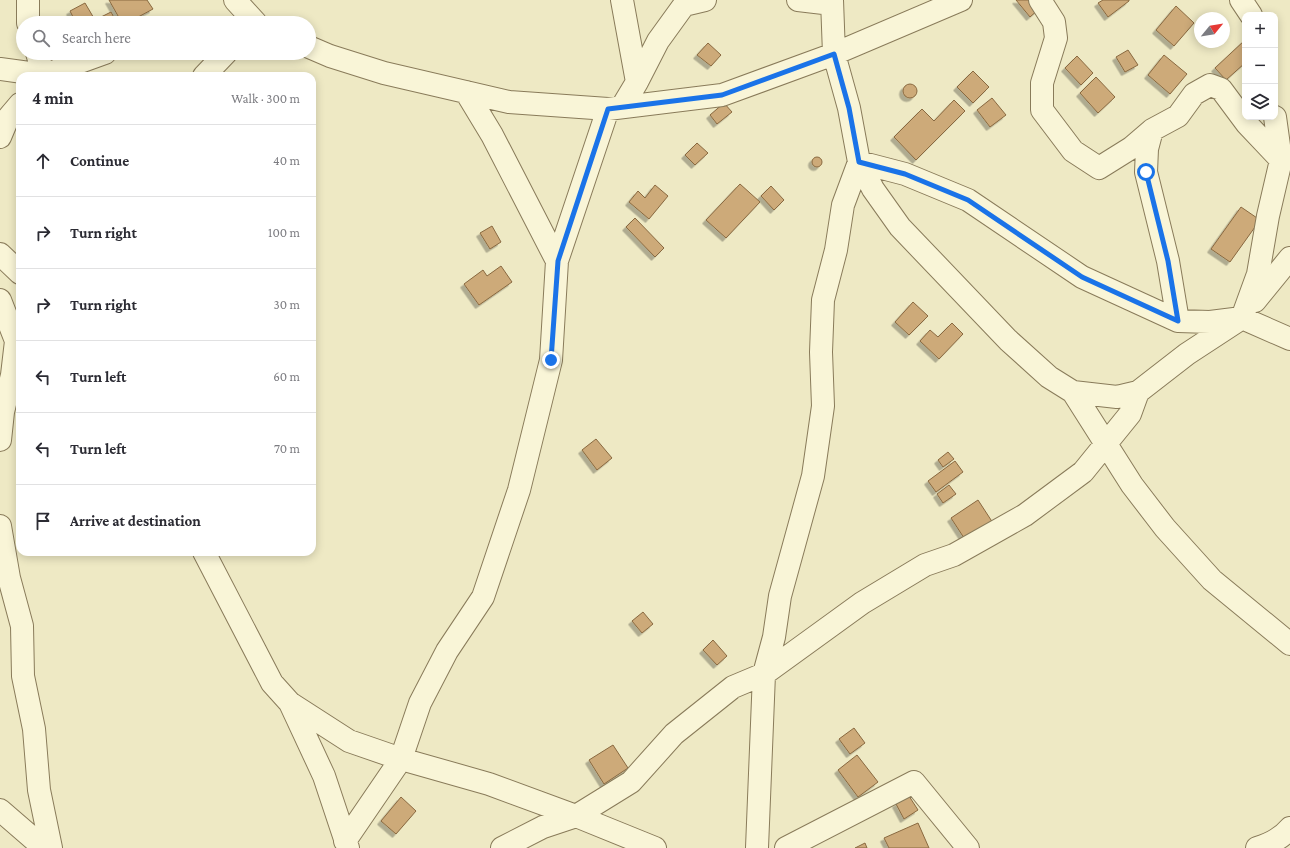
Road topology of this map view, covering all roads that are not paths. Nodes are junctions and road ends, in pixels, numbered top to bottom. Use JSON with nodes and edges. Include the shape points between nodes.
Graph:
{"nodes":[{"id":1,"x":28,"y":0,"type":"edge"},
{"id":2,"x":235,"y":0,"type":"edge"},
{"id":3,"x":622,"y":0,"type":"edge"},
{"id":4,"x":705,"y":0,"type":"edge"},
{"id":5,"x":798,"y":0,"type":"edge"},
{"id":6,"x":961,"y":0,"type":"edge"},
{"id":7,"x":1040,"y":0,"type":"edge"},
{"id":8,"x":1241,"y":0,"type":"edge"},
{"id":9,"x":832,"y":2,"type":"edge"},
{"id":10,"x":685,"y":3,"type":"edge"},
{"id":11,"x":1249,"y":12,"type":"edge"},
{"id":12,"x":28,"y":16,"type":"edge"},
{"id":13,"x":250,"y":16,"type":"edge"},
{"id":14,"x":316,"y":50,"type":"edge"},
{"id":15,"x":834,"y":54,"type":"junction"},
{"id":16,"x":39,"y":60,"type":"edge"},
{"id":17,"x":86,"y":60,"type":"edge"},
{"id":18,"x":219,"y":60,"type":"edge"},
{"id":19,"x":0,"y":69,"type":"edge"},
{"id":20,"x":19,"y":72,"type":"edge"},
{"id":21,"x":43,"y":72,"type":"edge"},
{"id":22,"x":55,"y":72,"type":"edge"},
{"id":23,"x":208,"y":72,"type":"edge"},
{"id":24,"x":637,"y":82,"type":"junction"},
{"id":25,"x":466,"y":92,"type":"junction"},
{"id":26,"x":615,"y":108,"type":"junction"},
{"id":27,"x":16,"y":109,"type":"edge"},
{"id":28,"x":1276,"y":120,"type":"edge"},
{"id":29,"x":1152,"y":130,"type":"junction"},
{"id":30,"x":0,"y":138,"type":"edge"},
{"id":31,"x":859,"y":162,"type":"junction"},
{"id":32,"x":1286,"y":166,"type":"edge"},
{"id":33,"x":0,"y":254,"type":"edge"},
{"id":34,"x":1290,"y":258,"type":"edge"},
{"id":35,"x":558,"y":261,"type":"junction"},
{"id":36,"x":16,"y":269,"type":"edge"},
{"id":37,"x":0,"y":300,"type":"edge"},
{"id":38,"x":1242,"y":318,"type":"junction"},
{"id":39,"x":1178,"y":321,"type":"junction"},
{"id":40,"x":1290,"y":339,"type":"edge"},
{"id":41,"x":1073,"y":392,"type":"junction"},
{"id":42,"x":1138,"y":392,"type":"junction"},
{"id":43,"x":0,"y":440,"type":"edge"},
{"id":44,"x":1107,"y":444,"type":"junction"},
{"id":45,"x":0,"y":526,"type":"edge"},
{"id":46,"x":206,"y":556,"type":"edge"},
{"id":47,"x":1290,"y":644,"type":"edge"},
{"id":48,"x":764,"y":674,"type":"junction"},
{"id":49,"x":290,"y":703,"type":"junction"},
{"id":50,"x":401,"y":760,"type":"junction"},
{"id":51,"x":0,"y":810,"type":"edge"},
{"id":52,"x":576,"y":816,"type":"junction"},
{"id":53,"x":1290,"y":828,"type":"edge"},
{"id":54,"x":346,"y":844,"type":"edge"},
{"id":55,"x":44,"y":848,"type":"edge"},
{"id":56,"x":51,"y":848,"type":"edge"},
{"id":57,"x":502,"y":848,"type":"edge"},
{"id":58,"x":655,"y":848,"type":"edge"},
{"id":59,"x":757,"y":848,"type":"edge"},
{"id":60,"x":786,"y":848,"type":"edge"},
{"id":61,"x":968,"y":848,"type":"edge"},
{"id":62,"x":1257,"y":848,"type":"edge"}],
"edges":[{"from":1,"to":12,"type":"street"},
{"from":2,"to":13,"type":"street"},
{"from":3,"to":24,"type":"street"},
{"from":4,"to":10,"type":"street"},
{"from":5,"to":9,"type":"street"},
{"from":6,"to":15,"type":"street"},
{"from":7,"to":29,"type":"street","via":[[1054,22],[1056,38],[1042,83],[1042,110],[1073,151],[1099,168],[1131,148]]},
{"from":8,"to":11,"type":"street"},
{"from":9,"to":15,"type":"street"},
{"from":10,"to":24,"type":"street","via":[[658,40]]},
{"from":14,"to":25,"type":"street","via":[[384,73]]},
{"from":15,"to":26,"type":"street","via":[[722,95]]},
{"from":15,"to":31,"type":"street","via":[[849,108]]},
{"from":16,"to":21,"type":"street"},
{"from":17,"to":22,"type":"street"},
{"from":18,"to":23,"type":"street"},
{"from":19,"to":20,"type":"street"},
{"from":24,"to":26,"type":"street"},
{"from":25,"to":26,"type":"street","via":[[509,102]]},
{"from":25,"to":35,"type":"street","via":[[492,135]]},
{"from":26,"to":35,"type":"street"},
{"from":27,"to":30,"type":"street","via":[[8,118]]},
{"from":28,"to":32,"type":"street"},
{"from":29,"to":32,"type":"street","via":[[1178,116],[1194,94],[1210,85],[1221,89],[1247,124]]},
{"from":29,"to":39,"type":"street","via":[[1147,149],[1146,172],[1168,261]]},
{"from":31,"to":39,"type":"street","via":[[905,174],[968,200],[1082,277]]},
{"from":31,"to":41,"type":"street","via":[[873,189],[900,227],[1008,340],[1049,377]]},
{"from":31,"to":48,"type":"street","via":[[843,205],[836,250],[822,300],[823,406],[813,476],[780,596],[774,637]]},
{"from":32,"to":38,"type":"street","via":[[1268,216],[1258,274]]},
{"from":33,"to":36,"type":"street"},
{"from":34,"to":38,"type":"street"},
{"from":35,"to":50,"type":"street","via":[[551,360],[519,490],[483,597],[448,651],[420,703]]},
{"from":37,"to":43,"type":"street","via":[[16,341]]},
{"from":38,"to":39,"type":"street","via":[[1210,322]]},
{"from":38,"to":40,"type":"street"},
{"from":38,"to":42,"type":"street","via":[[1187,354]]},
{"from":41,"to":42,"type":"street","via":[[1117,397]]},
{"from":41,"to":44,"type":"street"},
{"from":42,"to":44,"type":"street","via":[[1130,414]]},
{"from":44,"to":47,"type":"street","via":[[1132,485],[1212,580]]},
{"from":44,"to":48,"type":"street","via":[[1083,472],[1025,515],[954,555],[925,565],[862,603]]},
{"from":45,"to":56,"type":"street","via":[[9,578],[22,626],[23,676],[34,729],[39,790]]},
{"from":46,"to":49,"type":"street","via":[[272,683]]},
{"from":48,"to":52,"type":"street","via":[[733,687],[674,734],[631,782]]},
{"from":48,"to":59,"type":"street"},
{"from":49,"to":50,"type":"street","via":[[350,741]]},
{"from":49,"to":54,"type":"street","via":[[324,776]]},
{"from":50,"to":52,"type":"street","via":[[489,784]]},
{"from":50,"to":54,"type":"street"},
{"from":51,"to":55,"type":"street"},
{"from":52,"to":57,"type":"street","via":[[543,827]]},
{"from":52,"to":58,"type":"street"},
{"from":53,"to":62,"type":"street","via":[[1286,834],[1272,843]]},
{"from":60,"to":61,"type":"street","via":[[914,782]]}]}
